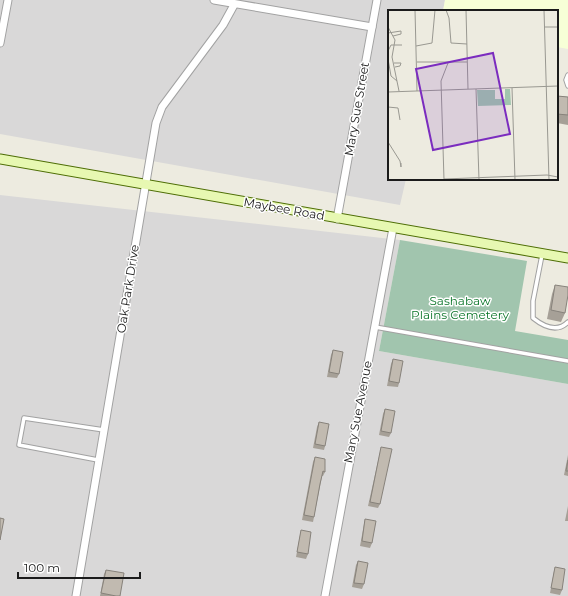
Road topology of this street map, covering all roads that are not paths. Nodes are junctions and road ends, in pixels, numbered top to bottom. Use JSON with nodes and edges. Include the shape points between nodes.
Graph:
{"nodes":[{"id":1,"x":8,"y":0,"type":"edge"},
{"id":2,"x":214,"y":0,"type":"edge"},
{"id":3,"x":378,"y":0,"type":"edge"},
{"id":4,"x":234,"y":5,"type":"junction"},
{"id":5,"x":372,"y":27,"type":"junction"},
{"id":6,"x":0,"y":43,"type":"edge"},
{"id":7,"x":568,"y":75,"type":"edge"},
{"id":8,"x":568,"y":86,"type":"edge"},
{"id":9,"x":0,"y":159,"type":"edge"},
{"id":10,"x":145,"y":185,"type":"junction"},
{"id":11,"x":337,"y":219,"type":"junction"},
{"id":12,"x":392,"y":228,"type":"junction"},
{"id":13,"x":542,"y":254,"type":"junction"},
{"id":14,"x":568,"y":258,"type":"edge"},
{"id":15,"x":568,"y":322,"type":"edge"},
{"id":16,"x":374,"y":327,"type":"junction"},
{"id":17,"x":568,"y":361,"type":"edge"},
{"id":18,"x":105,"y":430,"type":"junction"},
{"id":19,"x":100,"y":460,"type":"junction"},
{"id":20,"x":76,"y":596,"type":"edge"},
{"id":21,"x":325,"y":596,"type":"edge"}],
"edges":[{"from":1,"to":6,"type":"street"},
{"from":2,"to":4,"type":"street"},
{"from":3,"to":5,"type":"street","name":"Mary Sue Street"},
{"from":4,"to":5,"type":"street"},
{"from":4,"to":10,"type":"street","name":"Oak Park Drive","via":[[223,25],[162,107],[156,123]]},
{"from":5,"to":11,"type":"street","name":"Mary Sue Street"},
{"from":7,"to":8,"type":"lane"},
{"from":9,"to":10,"type":"main road","name":"Maybee Road"},
{"from":10,"to":11,"type":"main road","name":"Maybee Road"},
{"from":10,"to":18,"type":"street","name":"Oak Park Drive"},
{"from":11,"to":12,"type":"main road","name":"Maybee Road"},
{"from":12,"to":13,"type":"main road","name":"Maybee Road"},
{"from":12,"to":16,"type":"street","name":"Mary Sue Avenue"},
{"from":13,"to":14,"type":"main road","name":"Maybee Road"},
{"from":13,"to":15,"type":"lane","via":[[533,301],[533,318],[544,326],[555,328]]},
{"from":16,"to":17,"type":"lane"},
{"from":16,"to":21,"type":"street","name":"Mary Sue Avenue"},
{"from":18,"to":19,"type":"street","name":"Oak Park Drive"},
{"from":18,"to":19,"type":"lane","via":[[24,418],[19,445]]},
{"from":19,"to":20,"type":"street","name":"Oak Park Drive"}]}
